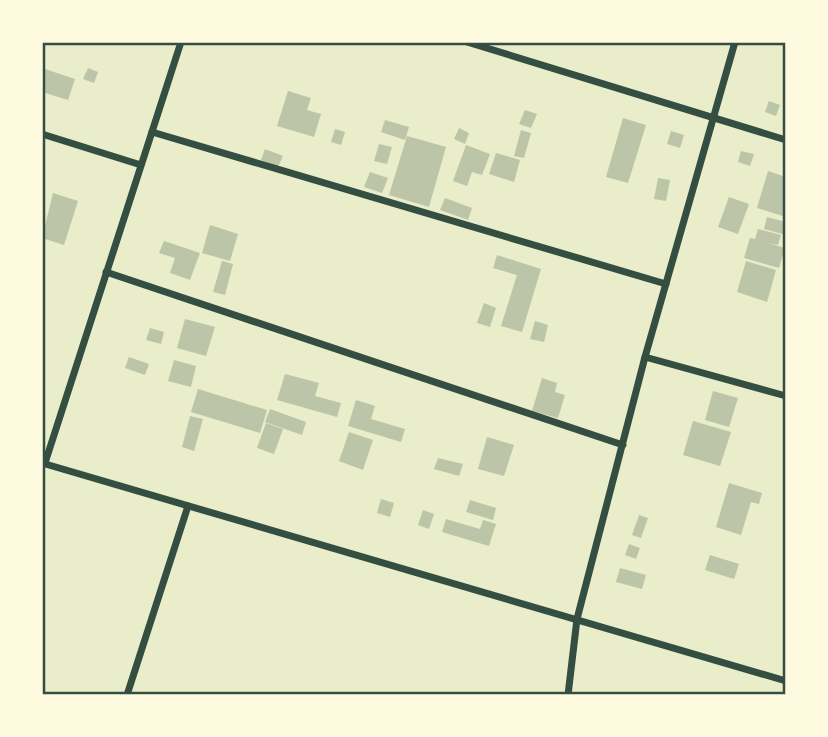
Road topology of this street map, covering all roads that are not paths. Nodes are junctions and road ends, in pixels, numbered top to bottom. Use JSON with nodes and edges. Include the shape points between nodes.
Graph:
{"nodes":[{"id":1,"x":181,"y":42,"type":"edge"},
{"id":2,"x":467,"y":42,"type":"edge"},
{"id":3,"x":735,"y":42,"type":"edge"},
{"id":4,"x":713,"y":118,"type":"junction"},
{"id":5,"x":152,"y":132,"type":"junction"},
{"id":6,"x":42,"y":134,"type":"edge"},
{"id":7,"x":786,"y":140,"type":"edge"},
{"id":8,"x":141,"y":165,"type":"junction"},
{"id":9,"x":106,"y":272,"type":"junction"},
{"id":10,"x":666,"y":284,"type":"junction"},
{"id":11,"x":645,"y":357,"type":"junction"},
{"id":12,"x":786,"y":396,"type":"edge"},
{"id":13,"x":623,"y":445,"type":"junction"},
{"id":14,"x":43,"y":463,"type":"edge"},
{"id":15,"x":188,"y":506,"type":"junction"},
{"id":16,"x":577,"y":619,"type":"junction"},
{"id":17,"x":786,"y":681,"type":"edge"},
{"id":18,"x":127,"y":695,"type":"edge"},
{"id":19,"x":568,"y":695,"type":"edge"}],
"edges":[{"from":1,"to":5,"type":"street"},
{"from":2,"to":4,"type":"street"},
{"from":3,"to":4,"type":"street"},
{"from":4,"to":7,"type":"street"},
{"from":4,"to":10,"type":"street"},
{"from":5,"to":8,"type":"street"},
{"from":5,"to":10,"type":"street"},
{"from":6,"to":8,"type":"street"},
{"from":8,"to":9,"type":"street"},
{"from":9,"to":13,"type":"street"},
{"from":9,"to":14,"type":"street"},
{"from":10,"to":11,"type":"street"},
{"from":11,"to":12,"type":"street"},
{"from":11,"to":13,"type":"street"},
{"from":13,"to":16,"type":"street"},
{"from":14,"to":15,"type":"street"},
{"from":15,"to":16,"type":"street"},
{"from":15,"to":18,"type":"street"},
{"from":16,"to":17,"type":"street"},
{"from":16,"to":19,"type":"street"}]}
